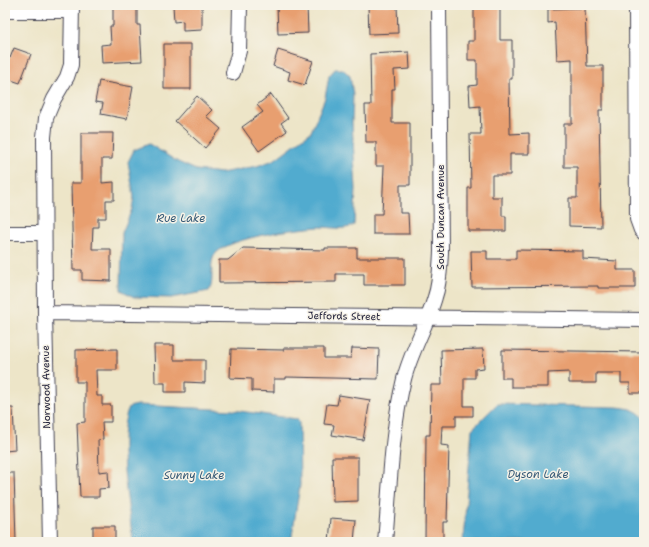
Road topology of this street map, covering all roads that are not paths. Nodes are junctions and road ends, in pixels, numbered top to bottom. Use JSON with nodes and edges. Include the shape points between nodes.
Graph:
{"nodes":[{"id":1,"x":240,"y":5,"type":"edge"},
{"id":2,"x":439,"y":5,"type":"edge"},
{"id":3,"x":636,"y":5,"type":"edge"},
{"id":4,"x":72,"y":8,"type":"edge"},
{"id":5,"x":5,"y":11,"type":"edge"},
{"id":6,"x":233,"y":73,"type":"dead end"},
{"id":7,"x":5,"y":232,"type":"edge"},
{"id":8,"x":44,"y":233,"type":"junction"},
{"id":9,"x":644,"y":233,"type":"edge"},
{"id":10,"x":45,"y":313,"type":"junction"},
{"id":11,"x":428,"y":317,"type":"junction"},
{"id":12,"x":644,"y":320,"type":"edge"},
{"id":13,"x":50,"y":542,"type":"edge"},
{"id":14,"x":385,"y":542,"type":"edge"}],
"edges":[{"from":1,"to":6,"type":"street","via":[[239,51]]},
{"from":2,"to":11,"type":"street","name":"South Duncan Avenue","via":[[441,252],[436,297]]},
{"from":3,"to":9,"type":"street","via":[[637,219]]},
{"from":4,"to":5,"type":"street"},
{"from":4,"to":8,"type":"street","name":"Norwood Avenue","via":[[71,65],[46,118]]},
{"from":7,"to":8,"type":"street"},
{"from":8,"to":10,"type":"street","name":"Norwood Avenue"},
{"from":10,"to":11,"type":"street","name":"Jeffords Street"},
{"from":10,"to":13,"type":"street","name":"Norwood Avenue"},
{"from":11,"to":12,"type":"street","name":"Jeffords Street"},
{"from":11,"to":14,"type":"street","name":"South Duncan Avenue","via":[[404,379],[394,435]]}]}
